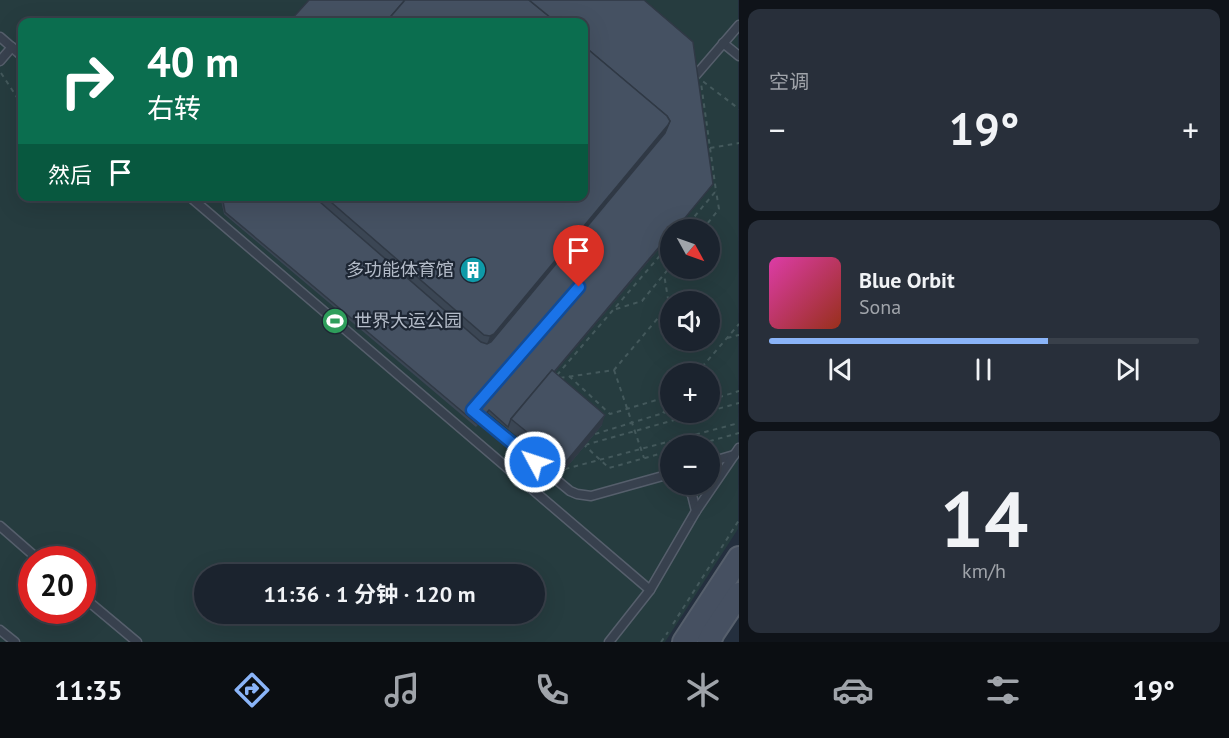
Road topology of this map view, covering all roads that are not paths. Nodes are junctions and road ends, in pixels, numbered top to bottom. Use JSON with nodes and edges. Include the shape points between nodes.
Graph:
{"nodes":[{"id":1,"x":738,"y":25,"type":"edge"},
{"id":2,"x":0,"y":37,"type":"edge"},
{"id":3,"x":723,"y":43,"type":"junction"},
{"id":4,"x":12,"y":47,"type":"junction"},
{"id":5,"x":18,"y":52,"type":"edge"},
{"id":6,"x":738,"y":56,"type":"edge"},
{"id":7,"x":0,"y":61,"type":"edge"},
{"id":8,"x":688,"y":69,"type":"edge"},
{"id":9,"x":195,"y":201,"type":"edge"},
{"id":10,"x":480,"y":401,"type":"edge"},
{"id":11,"x":736,"y":452,"type":"edge"},
{"id":12,"x":720,"y":458,"type":"edge"},
{"id":13,"x":660,"y":476,"type":"edge"},
{"id":14,"x":692,"y":495,"type":"edge"},
{"id":15,"x":696,"y":511,"type":"junction"},
{"id":16,"x":0,"y":526,"type":"edge"},
{"id":17,"x":23,"y":546,"type":"edge"},
{"id":18,"x":738,"y":558,"type":"edge"},
{"id":19,"x":650,"y":590,"type":"junction"},
{"id":20,"x":738,"y":594,"type":"edge"},
{"id":21,"x":96,"y":608,"type":"edge"},
{"id":22,"x":0,"y":630,"type":"edge"},
{"id":23,"x":15,"y":642,"type":"edge"},
{"id":24,"x":137,"y":642,"type":"edge"},
{"id":25,"x":609,"y":642,"type":"edge"},
{"id":26,"x":684,"y":642,"type":"edge"},
{"id":27,"x":709,"y":642,"type":"edge"}],
"edges":[{"from":1,"to":3,"type":"lane"},
{"from":2,"to":4,"type":"lane"},
{"from":3,"to":6,"type":"lane"},
{"from":3,"to":8,"type":"lane","via":[[695,75]]},
{"from":4,"to":5,"type":"lane"},
{"from":4,"to":7,"type":"lane"},
{"from":9,"to":19,"type":"lane","via":[[429,395]]},
{"from":10,"to":13,"type":"lane","via":[[472,410],[577,494],[591,496]]},
{"from":11,"to":12,"type":"lane"},
{"from":11,"to":15,"type":"lane"},
{"from":14,"to":15,"type":"lane"},
{"from":15,"to":19,"type":"lane"},
{"from":16,"to":17,"type":"lane"},
{"from":18,"to":26,"type":"main road"},
{"from":19,"to":25,"type":"lane"},
{"from":20,"to":27,"type":"main road"},
{"from":21,"to":24,"type":"lane"},
{"from":22,"to":23,"type":"lane"}]}
